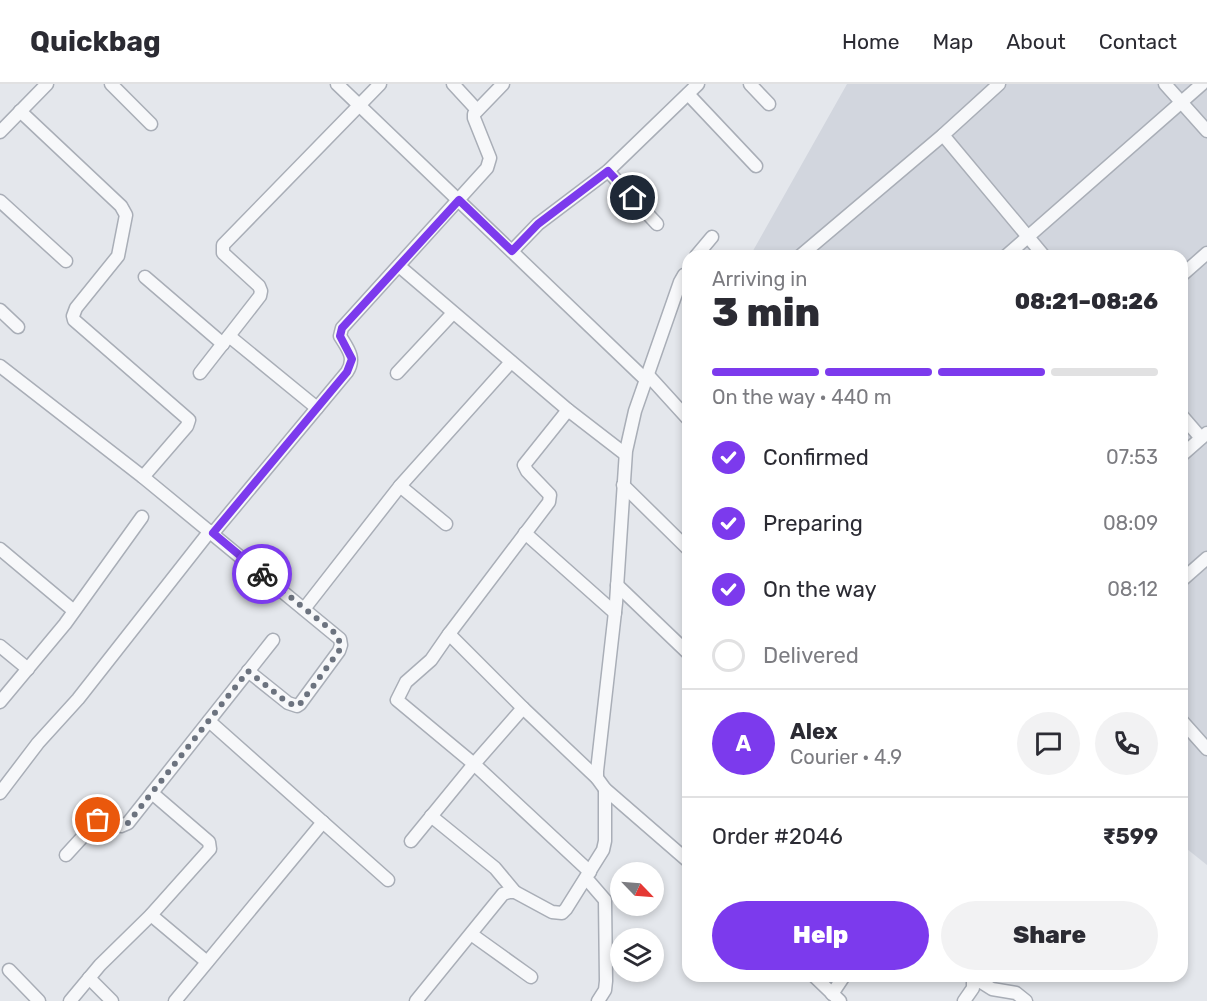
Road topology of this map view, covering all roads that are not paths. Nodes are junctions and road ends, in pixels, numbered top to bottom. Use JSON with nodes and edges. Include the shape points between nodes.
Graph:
{"nodes":[{"id":1,"x":47,"y":84,"type":"edge"},
{"id":2,"x":111,"y":84,"type":"edge"},
{"id":3,"x":337,"y":84,"type":"edge"},
{"id":4,"x":380,"y":84,"type":"edge"},
{"id":5,"x":453,"y":84,"type":"edge"},
{"id":6,"x":503,"y":84,"type":"edge"},
{"id":7,"x":698,"y":84,"type":"edge"},
{"id":8,"x":750,"y":84,"type":"edge"},
{"id":9,"x":999,"y":84,"type":"edge"},
{"id":10,"x":1166,"y":84,"type":"edge"},
{"id":11,"x":1202,"y":84,"type":"edge"},
{"id":12,"x":688,"y":94,"type":"junction"},
{"id":13,"x":1182,"y":102,"type":"junction"},
{"id":14,"x":359,"y":104,"type":"junction"},
{"id":15,"x":769,"y":104,"type":"dead end"},
{"id":16,"x":477,"y":110,"type":"junction"},
{"id":17,"x":20,"y":111,"type":"junction"},
{"id":18,"x":151,"y":124,"type":"dead end"},
{"id":19,"x":1,"y":129,"type":"edge"},
{"id":20,"x":1207,"y":131,"type":"edge"},
{"id":21,"x":943,"y":135,"type":"junction"},
{"id":22,"x":756,"y":166,"type":"dead end"},
{"id":23,"x":608,"y":171,"type":"junction"},
{"id":24,"x":459,"y":200,"type":"junction"},
{"id":25,"x":0,"y":201,"type":"edge"},
{"id":26,"x":657,"y":224,"type":"dead end"},
{"id":27,"x":712,"y":237,"type":"dead end"},
{"id":28,"x":1028,"y":237,"type":"junction"},
{"id":29,"x":701,"y":250,"type":"edge"},
{"id":30,"x":807,"y":250,"type":"edge"},
{"id":31,"x":1013,"y":250,"type":"edge"},
{"id":32,"x":1039,"y":250,"type":"edge"},
{"id":33,"x":512,"y":251,"type":"junction"},
{"id":34,"x":1207,"y":252,"type":"edge"},
{"id":35,"x":66,"y":261,"type":"dead end"},
{"id":36,"x":399,"y":266,"type":"junction"},
{"id":37,"x":1188,"y":269,"type":"edge"},
{"id":38,"x":145,"y":277,"type":"dead end"},
{"id":39,"x":682,"y":279,"type":"edge"},
{"id":40,"x":0,"y":310,"type":"edge"},
{"id":41,"x":453,"y":313,"type":"junction"},
{"id":42,"x":18,"y":327,"type":"dead end"},
{"id":43,"x":226,"y":340,"type":"junction"},
{"id":44,"x":510,"y":362,"type":"junction"},
{"id":45,"x":0,"y":366,"type":"edge"},
{"id":46,"x":200,"y":373,"type":"dead end"},
{"id":47,"x":397,"y":373,"type":"dead end"},
{"id":48,"x":647,"y":377,"type":"junction"},
{"id":49,"x":317,"y":408,"type":"junction"},
{"id":50,"x":568,"y":411,"type":"junction"},
{"id":51,"x":682,"y":413,"type":"edge"},
{"id":52,"x":1188,"y":421,"type":"edge"},
{"id":53,"x":1205,"y":437,"type":"edge"},
{"id":54,"x":1188,"y":450,"type":"edge"},
{"id":55,"x":625,"y":454,"type":"junction"},
{"id":56,"x":143,"y":477,"type":"junction"},
{"id":57,"x":623,"y":485,"type":"junction"},
{"id":58,"x":400,"y":486,"type":"junction"},
{"id":59,"x":142,"y":517,"type":"dead end"},
{"id":60,"x":446,"y":524,"type":"dead end"},
{"id":61,"x":211,"y":532,"type":"junction"},
{"id":62,"x":525,"y":533,"type":"junction"},
{"id":63,"x":682,"y":543,"type":"edge"},
{"id":64,"x":0,"y":549,"type":"edge"},
{"id":65,"x":1207,"y":558,"type":"edge"},
{"id":66,"x":1188,"y":575,"type":"edge"},
{"id":67,"x":617,"y":585,"type":"junction"},
{"id":68,"x":304,"y":609,"type":"junction"},
{"id":69,"x":74,"y":611,"type":"junction"},
{"id":70,"x":615,"y":613,"type":"junction"},
{"id":71,"x":449,"y":634,"type":"junction"},
{"id":72,"x":273,"y":640,"type":"dead end"},
{"id":73,"x":0,"y":646,"type":"edge"},
{"id":74,"x":682,"y":647,"type":"edge"},
{"id":75,"x":28,"y":669,"type":"junction"},
{"id":76,"x":248,"y":671,"type":"junction"},
{"id":77,"x":0,"y":702,"type":"edge"},
{"id":78,"x":523,"y":708,"type":"junction"},
{"id":79,"x":209,"y":721,"type":"junction"},
{"id":80,"x":1188,"y":728,"type":"edge"},
{"id":81,"x":1207,"y":749,"type":"edge"},
{"id":82,"x":474,"y":764,"type":"junction"},
{"id":83,"x":597,"y":778,"type":"junction"},
{"id":84,"x":605,"y":789,"type":"junction"},
{"id":85,"x":0,"y":793,"type":"edge"},
{"id":86,"x":152,"y":793,"type":"junction"},
{"id":87,"x":431,"y":816,"type":"junction"},
{"id":88,"x":323,"y":822,"type":"junction"},
{"id":89,"x":411,"y":841,"type":"dead end"},
{"id":90,"x":66,"y":855,"type":"dead end"},
{"id":91,"x":682,"y":856,"type":"edge"},
{"id":92,"x":588,"y":875,"type":"junction"},
{"id":93,"x":388,"y":880,"type":"dead end"},
{"id":94,"x":515,"y":892,"type":"junction"},
{"id":95,"x":151,"y":915,"type":"junction"},
{"id":96,"x":471,"y":934,"type":"junction"},
{"id":97,"x":207,"y":962,"type":"junction"},
{"id":98,"x":9,"y":970,"type":"dead end"},
{"id":99,"x":531,"y":977,"type":"dead end"},
{"id":100,"x":89,"y":978,"type":"junction"},
{"id":101,"x":820,"y":982,"type":"edge"},
{"id":102,"x":842,"y":982,"type":"edge"},
{"id":103,"x":973,"y":982,"type":"edge"},
{"id":104,"x":981,"y":982,"type":"edge"},
{"id":105,"x":836,"y":997,"type":"edge"},
{"id":106,"x":39,"y":1001,"type":"edge"},
{"id":107,"x":70,"y":1001,"type":"edge"},
{"id":108,"x":112,"y":1001,"type":"edge"},
{"id":109,"x":175,"y":1001,"type":"edge"},
{"id":110,"x":416,"y":1001,"type":"edge"},
{"id":111,"x":598,"y":1001,"type":"edge"},
{"id":112,"x":964,"y":1001,"type":"edge"},
{"id":113,"x":1026,"y":1001,"type":"edge"}],
"edges":[{"from":1,"to":17,"type":"street"},
{"from":2,"to":18,"type":"street"},
{"from":3,"to":14,"type":"street"},
{"from":4,"to":14,"type":"street"},
{"from":5,"to":16,"type":"street"},
{"from":6,"to":16,"type":"street"},
{"from":7,"to":12,"type":"street"},
{"from":8,"to":15,"type":"street"},
{"from":9,"to":21,"type":"street"},
{"from":10,"to":13,"type":"street"},
{"from":11,"to":13,"type":"street"},
{"from":12,"to":22,"type":"street"},
{"from":12,"to":23,"type":"street"},
{"from":13,"to":20,"type":"street"},
{"from":13,"to":28,"type":"street"},
{"from":14,"to":24,"type":"street"},
{"from":14,"to":43,"type":"street","via":[[223,245],[223,253],[261,291]]},
{"from":16,"to":24,"type":"street","via":[[474,118],[490,163]]},
{"from":17,"to":19,"type":"street"},
{"from":17,"to":56,"type":"street","via":[[126,215],[118,256],[73,316],[189,420]]},
{"from":21,"to":28,"type":"street"},
{"from":21,"to":30,"type":"street"},
{"from":23,"to":26,"type":"street"},
{"from":23,"to":33,"type":"street","via":[[538,224]]},
{"from":24,"to":33,"type":"street"},
{"from":24,"to":36,"type":"street"},
{"from":25,"to":35,"type":"street"},
{"from":27,"to":29,"type":"street"},
{"from":28,"to":31,"type":"street"},
{"from":28,"to":32,"type":"street"},
{"from":33,"to":48,"type":"street"},
{"from":34,"to":37,"type":"street"},
{"from":36,"to":41,"type":"street"},
{"from":36,"to":49,"type":"street","via":[[342,328],[340,336],[351,353],[351,366]]},
{"from":38,"to":43,"type":"street"},
{"from":39,"to":48,"type":"street"},
{"from":40,"to":42,"type":"street"},
{"from":41,"to":44,"type":"street"},
{"from":41,"to":47,"type":"street"},
{"from":43,"to":46,"type":"street"},
{"from":43,"to":49,"type":"street"},
{"from":44,"to":50,"type":"street"},
{"from":44,"to":58,"type":"street"},
{"from":45,"to":56,"type":"street"},
{"from":48,"to":51,"type":"street"},
{"from":48,"to":55,"type":"street","via":[[634,411]]},
{"from":49,"to":61,"type":"street"},
{"from":50,"to":55,"type":"street"},
{"from":50,"to":62,"type":"street","via":[[524,465],[550,499]]},
{"from":52,"to":53,"type":"street"},
{"from":53,"to":54,"type":"street"},
{"from":55,"to":57,"type":"street"},
{"from":56,"to":61,"type":"street"},
{"from":57,"to":63,"type":"street"},
{"from":57,"to":67,"type":"street"},
{"from":58,"to":60,"type":"street"},
{"from":58,"to":68,"type":"street"},
{"from":59,"to":69,"type":"street"},
{"from":61,"to":68,"type":"street"},
{"from":61,"to":85,"type":"street"},
{"from":62,"to":70,"type":"street"},
{"from":62,"to":71,"type":"street"},
{"from":64,"to":69,"type":"street"},
{"from":65,"to":66,"type":"street"},
{"from":67,"to":70,"type":"street"},
{"from":67,"to":74,"type":"street"},
{"from":68,"to":76,"type":"street","via":[[336,634],[341,645],[300,704],[288,703]]},
{"from":69,"to":75,"type":"street"},
{"from":70,"to":83,"type":"street"},
{"from":71,"to":78,"type":"street"},
{"from":71,"to":82,"type":"street","via":[[431,660],[406,682],[397,700]]},
{"from":72,"to":76,"type":"street"},
{"from":73,"to":75,"type":"street"},
{"from":75,"to":77,"type":"street"},
{"from":76,"to":79,"type":"street"},
{"from":78,"to":82,"type":"street"},
{"from":78,"to":83,"type":"street"},
{"from":79,"to":86,"type":"street"},
{"from":79,"to":88,"type":"street"},
{"from":80,"to":81,"type":"street"},
{"from":82,"to":87,"type":"street"},
{"from":82,"to":92,"type":"street"},
{"from":83,"to":84,"type":"street"},
{"from":84,"to":91,"type":"street"},
{"from":84,"to":92,"type":"street","via":[[605,841]]},
{"from":86,"to":90,"type":"street","via":[[128,823],[121,826],[107,819],[98,820]]},
{"from":86,"to":95,"type":"street","via":[[211,846]]},
{"from":87,"to":89,"type":"street"},
{"from":87,"to":94,"type":"street","via":[[495,868]]},
{"from":88,"to":93,"type":"street"},
{"from":88,"to":97,"type":"street"},
{"from":92,"to":94,"type":"street","via":[[562,913],[552,912]]},
{"from":92,"to":111,"type":"street","via":[[606,906],[606,981]]},
{"from":94,"to":96,"type":"street","via":[[503,894]]},
{"from":95,"to":97,"type":"street"},
{"from":95,"to":100,"type":"street"},
{"from":96,"to":99,"type":"street"},
{"from":96,"to":110,"type":"street"},
{"from":97,"to":109,"type":"street"},
{"from":98,"to":106,"type":"street"},
{"from":100,"to":107,"type":"street"},
{"from":100,"to":108,"type":"street"},
{"from":101,"to":105,"type":"street"},
{"from":102,"to":105,"type":"street"},
{"from":103,"to":112,"type":"street"},
{"from":104,"to":113,"type":"street","via":[[992,989],[1016,993]]}]}
